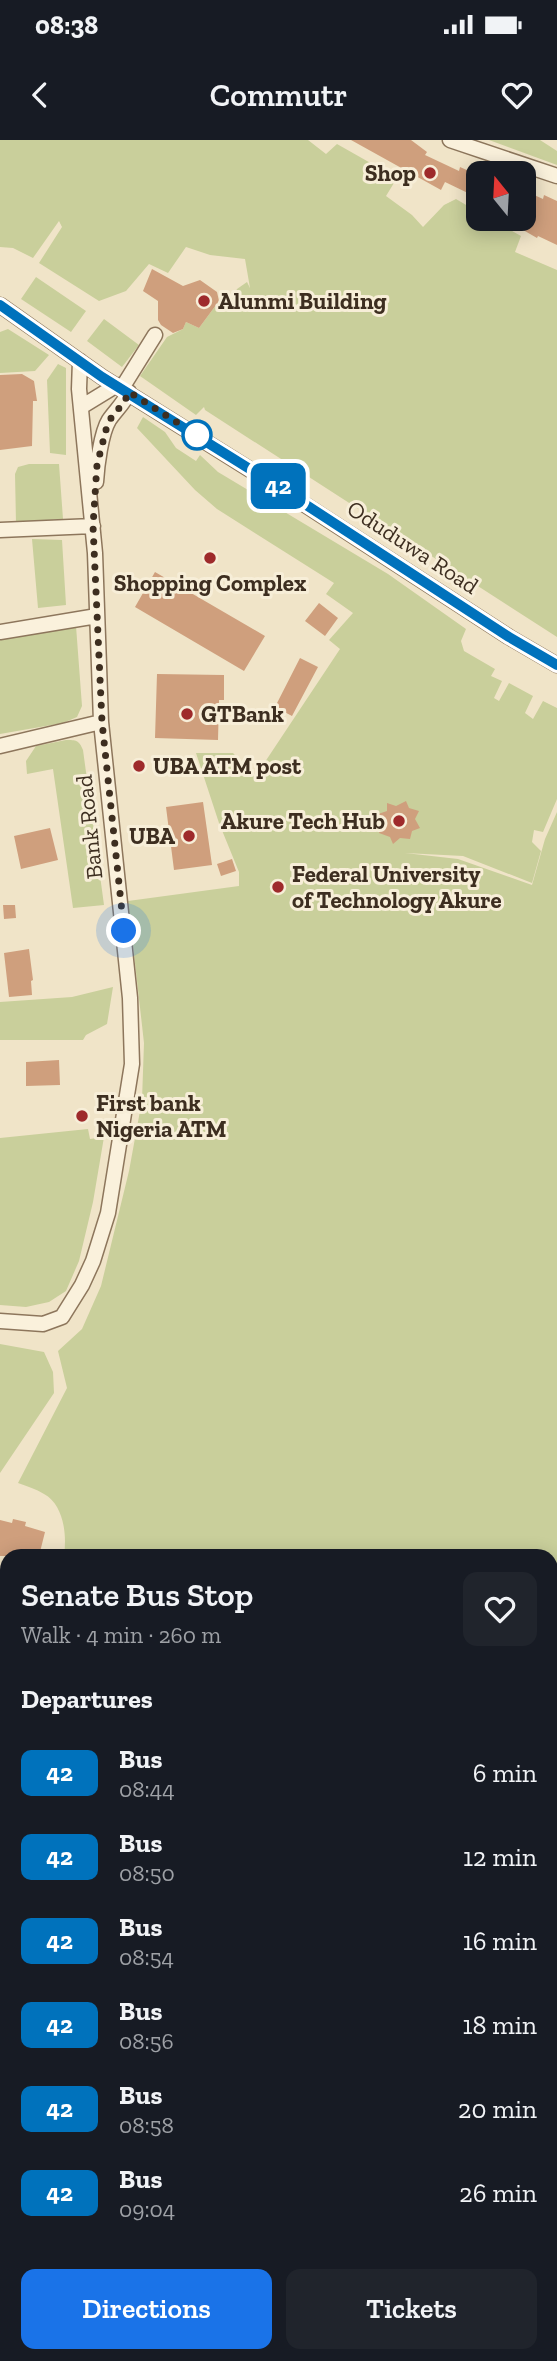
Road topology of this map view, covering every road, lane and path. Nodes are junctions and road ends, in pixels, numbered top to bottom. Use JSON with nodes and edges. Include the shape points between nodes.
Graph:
{"nodes":[{"id":1,"x":450,"y":140,"type":"edge"},
{"id":2,"x":557,"y":176,"type":"edge"},
{"id":3,"x":0,"y":305,"type":"edge"},
{"id":4,"x":155,"y":335,"type":"dead end"},
{"id":5,"x":80,"y":361,"type":"junction"},
{"id":6,"x":123,"y":388,"type":"junction"},
{"id":7,"x":81,"y":407,"type":"junction"},
{"id":8,"x":93,"y":526,"type":"junction"},
{"id":9,"x":0,"y":530,"type":"edge"},
{"id":10,"x":97,"y":616,"type":"junction"},
{"id":11,"x":0,"y":632,"type":"edge"},
{"id":12,"x":557,"y":665,"type":"edge"},
{"id":13,"x":102,"y":722,"type":"junction"},
{"id":14,"x":0,"y":746,"type":"edge"},
{"id":15,"x":0,"y":1321,"type":"edge"}],
"edges":[{"from":1,"to":2,"type":"street"},
{"from":3,"to":5,"type":"street","name":"Oduduwa Road"},
{"from":4,"to":6,"type":"street","name":"Bank Road"},
{"from":5,"to":6,"type":"street","name":"Oduduwa Road"},
{"from":5,"to":7,"type":"street","name":"Bank Road"},
{"from":6,"to":7,"type":"street"},
{"from":6,"to":8,"type":"street","name":"Bank Road","via":[[124,402],[108,422],[97,465]]},
{"from":6,"to":12,"type":"street","name":"Oduduwa Road"},
{"from":7,"to":8,"type":"street","name":"Bank Road"},
{"from":8,"to":9,"type":"street"},
{"from":8,"to":10,"type":"street","name":"Bank Road"},
{"from":10,"to":11,"type":"street"},
{"from":10,"to":13,"type":"street","name":"Bank Road"},
{"from":13,"to":14,"type":"street"},
{"from":13,"to":15,"type":"street","name":"Bank Road","via":[[130,998],[132,1064],[108,1213],[93,1261],[62,1317],[43,1324]]}]}
